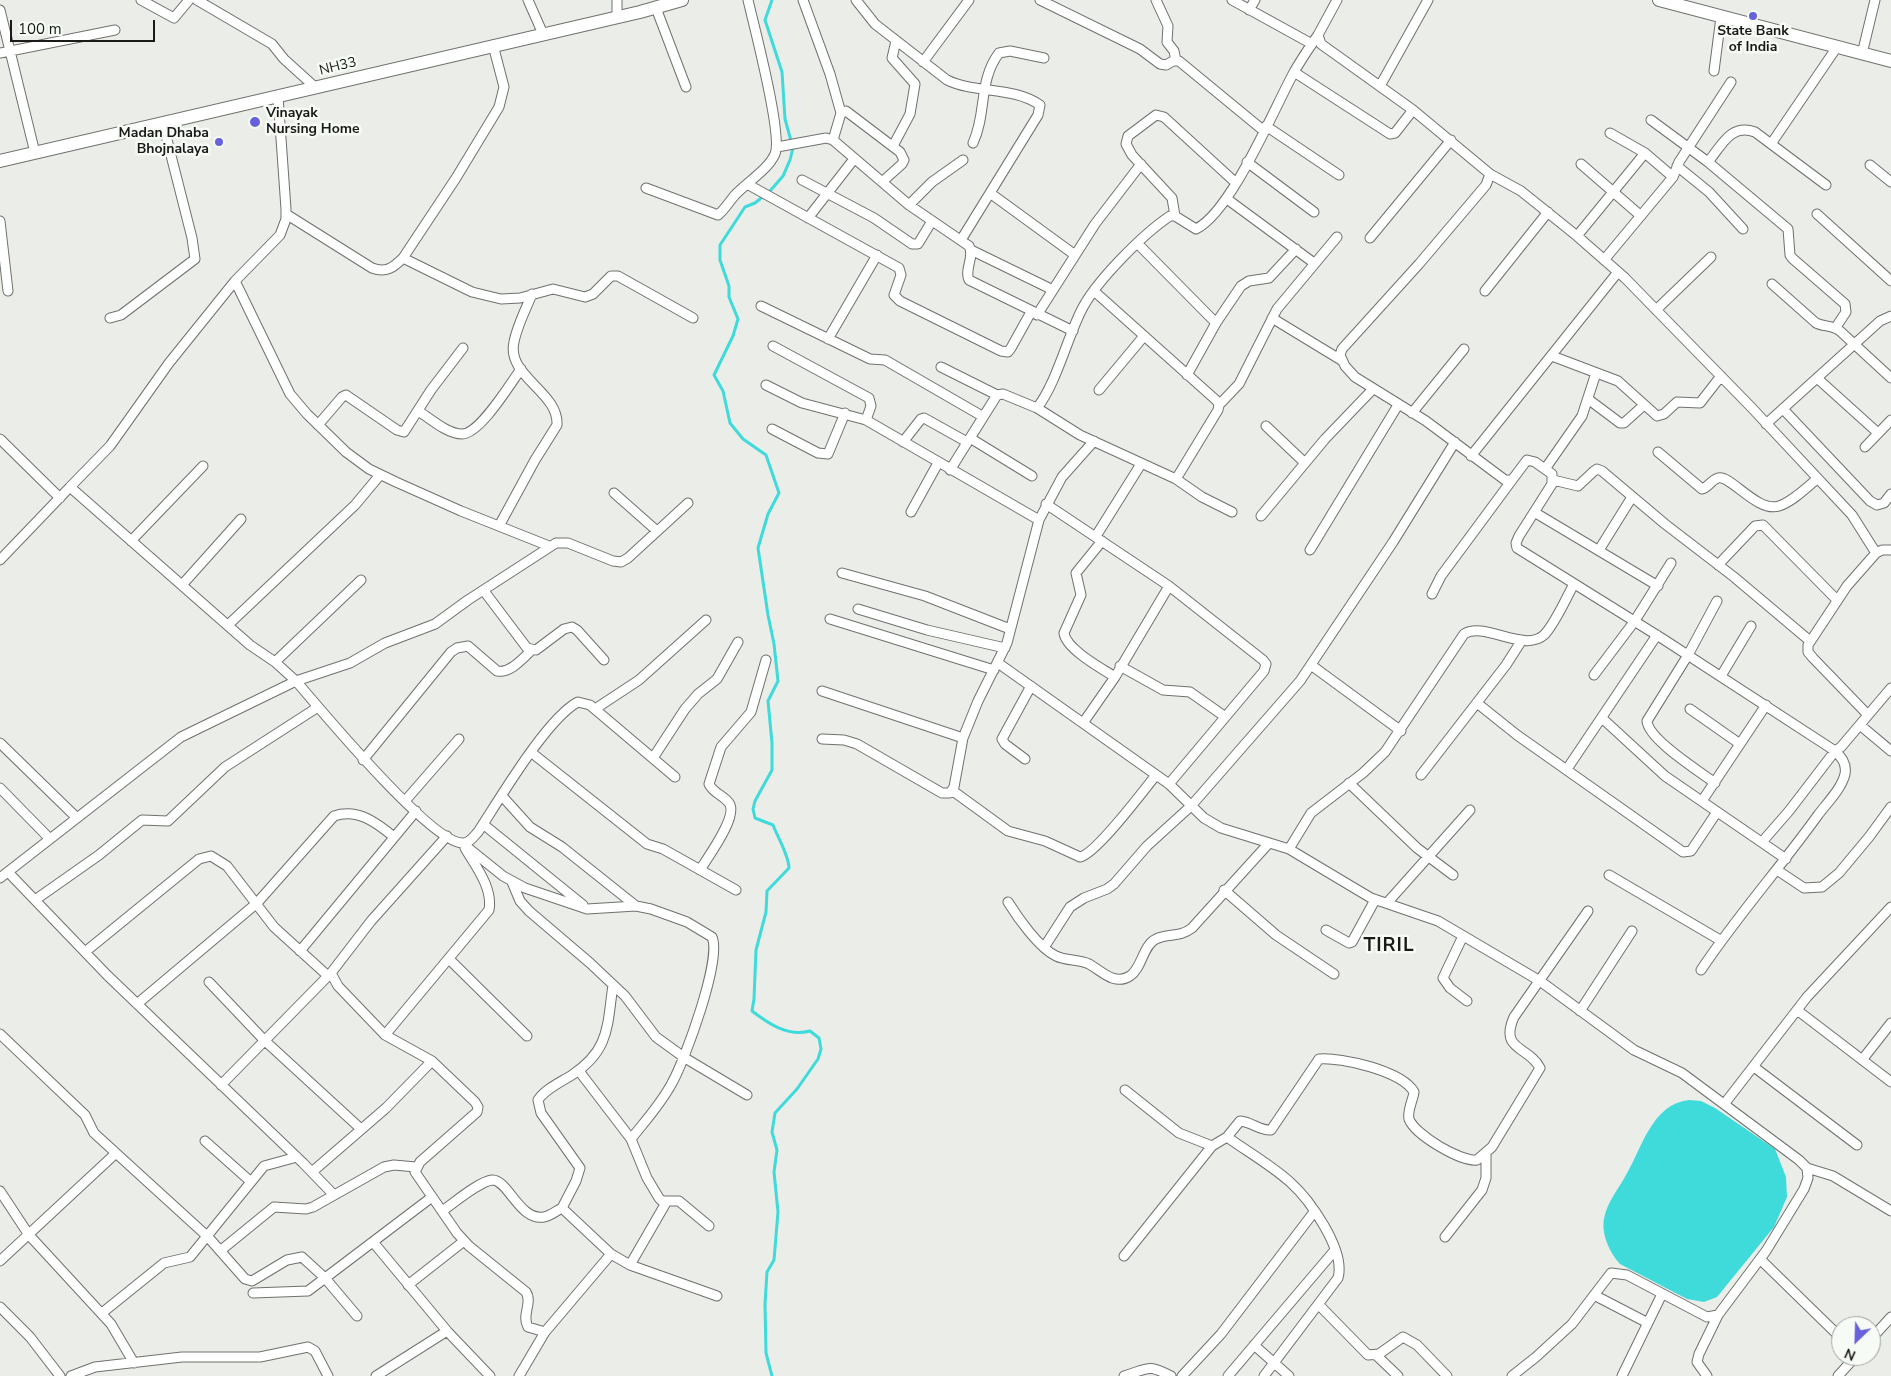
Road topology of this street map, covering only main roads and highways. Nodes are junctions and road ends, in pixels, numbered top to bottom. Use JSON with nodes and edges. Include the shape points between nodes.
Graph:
{"nodes":[{"id":1,"x":682,"y":0,"type":"edge"},
{"id":2,"x":1659,"y":0,"type":"edge"},
{"id":3,"x":1891,"y":61,"type":"edge"},
{"id":4,"x":0,"y":161,"type":"edge"}],
"edges":[{"from":1,"to":4,"type":"main road","name":"NH33","via":[[617,18]]},
{"from":2,"to":3,"type":"main road"}]}
